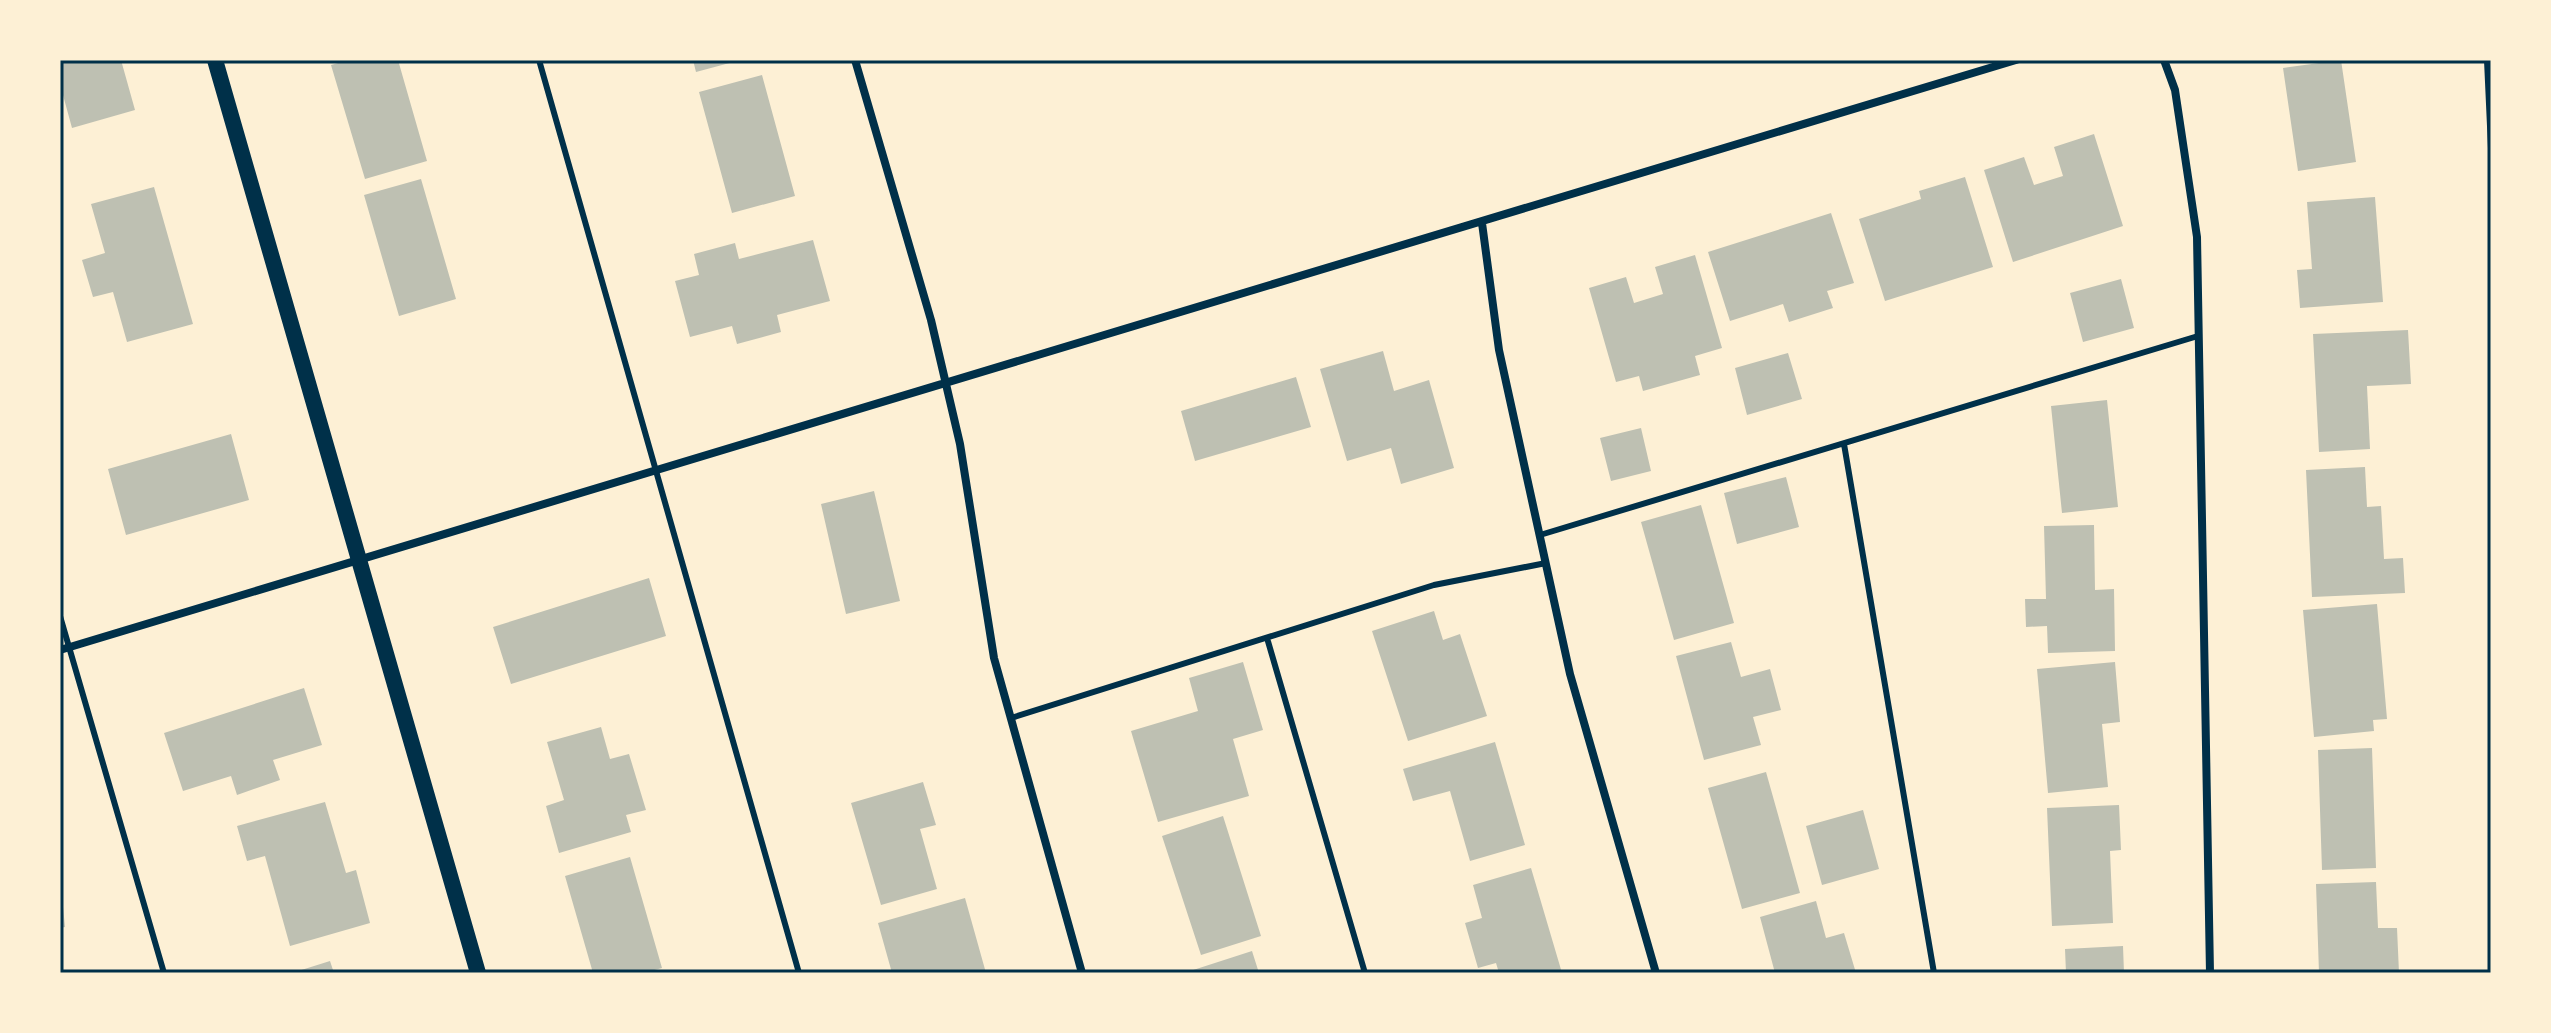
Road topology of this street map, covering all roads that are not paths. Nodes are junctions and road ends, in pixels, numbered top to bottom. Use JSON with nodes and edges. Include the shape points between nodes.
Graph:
{"nodes":[{"id":1,"x":215,"y":60,"type":"edge"},
{"id":2,"x":539,"y":60,"type":"edge"},
{"id":3,"x":855,"y":60,"type":"edge"},
{"id":4,"x":2016,"y":60,"type":"edge"},
{"id":5,"x":2164,"y":60,"type":"edge"},
{"id":6,"x":2487,"y":60,"type":"edge"},
{"id":7,"x":2491,"y":148,"type":"edge"},
{"id":8,"x":1482,"y":223,"type":"junction"},
{"id":9,"x":2198,"y":336,"type":"junction"},
{"id":10,"x":946,"y":385,"type":"junction"},
{"id":11,"x":1844,"y":444,"type":"junction"},
{"id":12,"x":655,"y":472,"type":"junction"},
{"id":13,"x":1540,"y":535,"type":"junction"},
{"id":14,"x":357,"y":561,"type":"junction"},
{"id":15,"x":1546,"y":563,"type":"junction"},
{"id":16,"x":60,"y":616,"type":"edge"},
{"id":17,"x":1267,"y":638,"type":"junction"},
{"id":18,"x":64,"y":648,"type":"edge"},
{"id":19,"x":1011,"y":718,"type":"junction"},
{"id":20,"x":164,"y":973,"type":"edge"},
{"id":21,"x":478,"y":973,"type":"edge"},
{"id":22,"x":799,"y":973,"type":"edge"},
{"id":23,"x":1082,"y":973,"type":"edge"},
{"id":24,"x":1365,"y":973,"type":"edge"},
{"id":25,"x":1656,"y":973,"type":"edge"},
{"id":26,"x":1934,"y":973,"type":"edge"},
{"id":27,"x":2210,"y":973,"type":"edge"}],
"edges":[{"from":1,"to":14,"type":"main road"},
{"from":2,"to":12,"type":"lane"},
{"from":3,"to":10,"type":"street"},
{"from":4,"to":8,"type":"street"},
{"from":5,"to":9,"type":"street","via":[[2175,90],[2197,237]]},
{"from":6,"to":7,"type":"lane"},
{"from":8,"to":10,"type":"street"},
{"from":8,"to":13,"type":"street","via":[[1499,350]]},
{"from":9,"to":11,"type":"lane"},
{"from":9,"to":27,"type":"street"},
{"from":10,"to":12,"type":"street"},
{"from":10,"to":19,"type":"street","via":[[994,658]]},
{"from":11,"to":13,"type":"lane"},
{"from":11,"to":26,"type":"lane"},
{"from":12,"to":14,"type":"street"},
{"from":12,"to":22,"type":"lane"},
{"from":13,"to":15,"type":"street"},
{"from":14,"to":18,"type":"street"},
{"from":14,"to":21,"type":"main road"},
{"from":15,"to":17,"type":"lane","via":[[1434,585]]},
{"from":15,"to":25,"type":"street","via":[[1570,674]]},
{"from":16,"to":18,"type":"lane"},
{"from":17,"to":19,"type":"lane"},
{"from":17,"to":24,"type":"lane"},
{"from":18,"to":20,"type":"lane"},
{"from":19,"to":23,"type":"street"}]}
